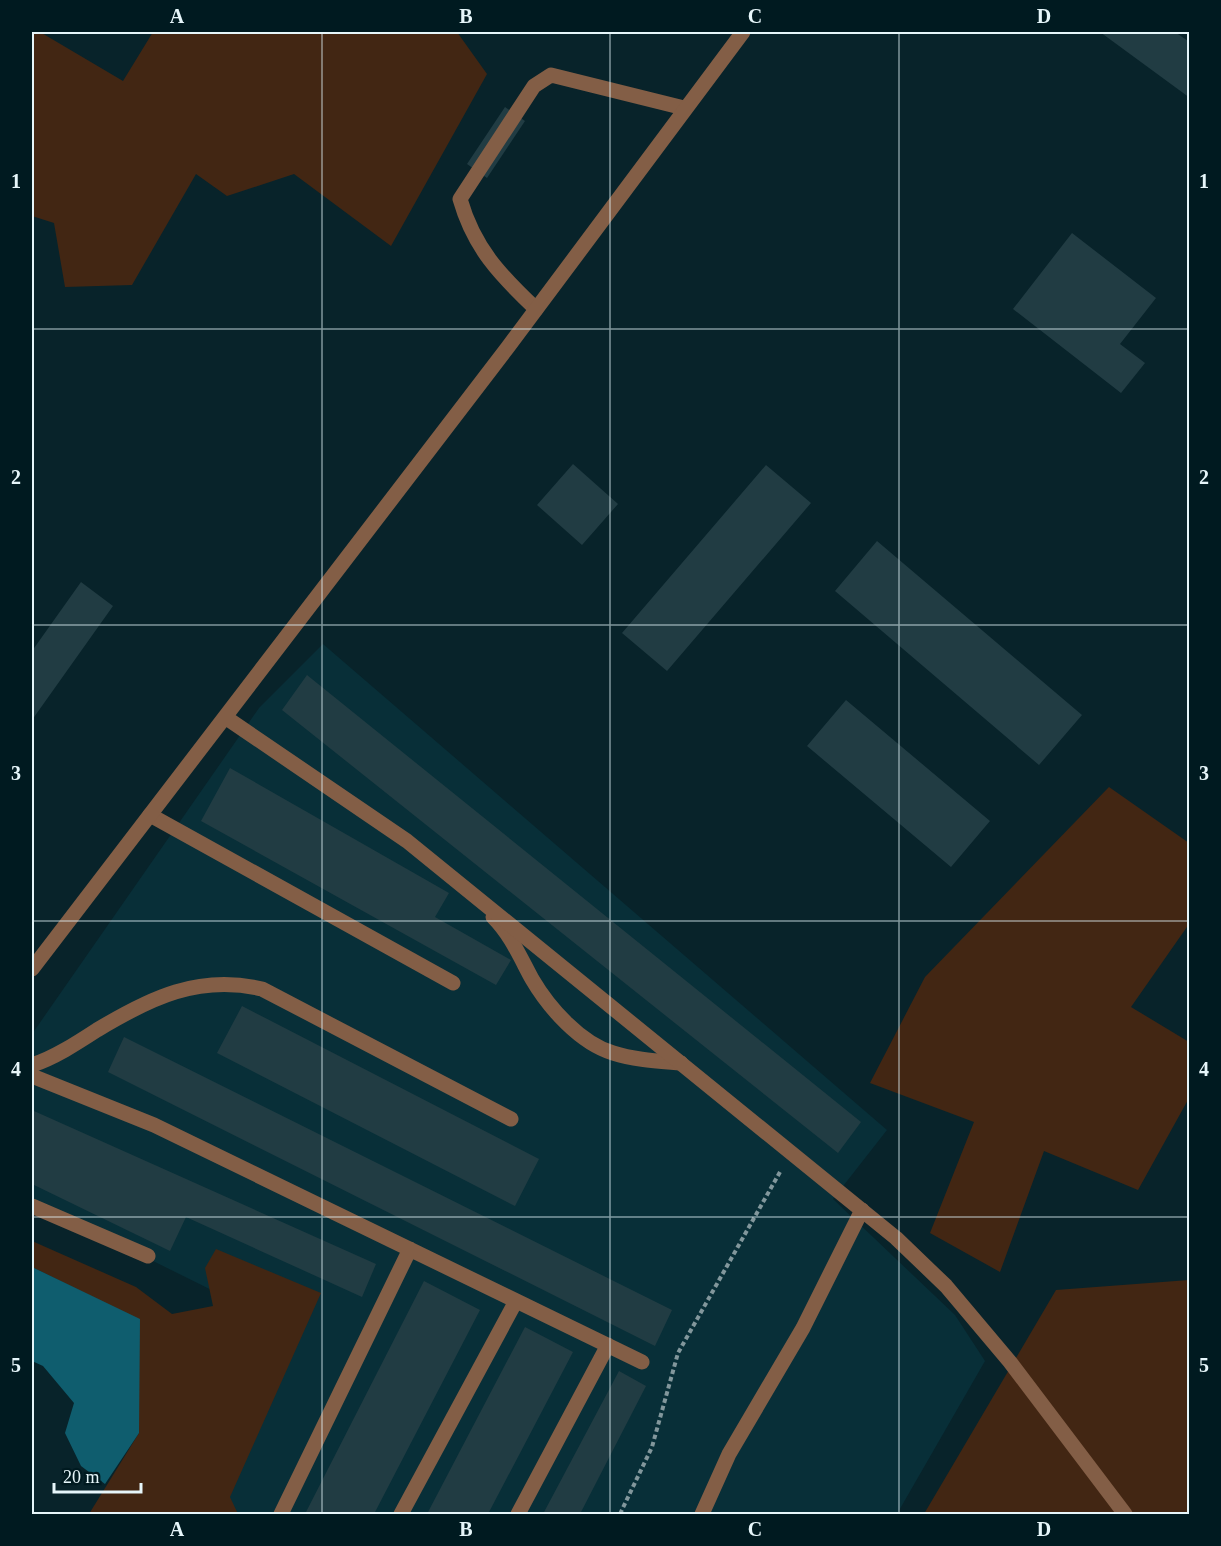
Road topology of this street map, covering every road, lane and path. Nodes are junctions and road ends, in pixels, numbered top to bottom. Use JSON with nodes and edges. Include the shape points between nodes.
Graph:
{"nodes":[{"id":1,"x":743,"y":32,"type":"edge"},
{"id":2,"x":684,"y":108,"type":"junction"},
{"id":3,"x":536,"y":309,"type":"junction"},
{"id":4,"x":225,"y":717,"type":"junction"},
{"id":5,"x":150,"y":815,"type":"junction"},
{"id":6,"x":470,"y":892,"type":"junction"},
{"id":7,"x":32,"y":969,"type":"edge"},
{"id":8,"x":453,"y":983,"type":"dead end"},
{"id":9,"x":681,"y":1063,"type":"junction"},
{"id":10,"x":32,"y":1065,"type":"edge"},
{"id":11,"x":32,"y":1076,"type":"edge"},
{"id":12,"x":511,"y":1119,"type":"dead end"},
{"id":13,"x":791,"y":1153,"type":"junction"},
{"id":14,"x":32,"y":1206,"type":"edge"},
{"id":15,"x":862,"y":1210,"type":"junction"},
{"id":16,"x":410,"y":1249,"type":"junction"},
{"id":17,"x":148,"y":1256,"type":"dead end"},
{"id":18,"x":516,"y":1301,"type":"junction"},
{"id":19,"x":608,"y":1345,"type":"junction"},
{"id":20,"x":642,"y":1362,"type":"dead end"},
{"id":21,"x":281,"y":1515,"type":"edge"},
{"id":22,"x":401,"y":1515,"type":"edge"},
{"id":23,"x":518,"y":1515,"type":"edge"},
{"id":24,"x":620,"y":1515,"type":"edge"},
{"id":25,"x":702,"y":1515,"type":"edge"},
{"id":26,"x":1125,"y":1515,"type":"edge"}],
"edges":[{"from":1,"to":2,"type":"street"},
{"from":2,"to":3,"type":"street"},
{"from":2,"to":3,"type":"street","via":[[550,75],[534,86],[459,199],[485,257]]},
{"from":3,"to":4,"type":"street"},
{"from":4,"to":5,"type":"street"},
{"from":4,"to":6,"type":"street","via":[[407,841]]},
{"from":5,"to":7,"type":"street"},
{"from":5,"to":8,"type":"street"},
{"from":6,"to":9,"type":"street"},
{"from":6,"to":9,"type":"street","via":[[502,926],[555,1012],[586,1038],[611,1053]]},
{"from":9,"to":13,"type":"street"},
{"from":10,"to":12,"type":"street","via":[[155,999],[206,984],[236,983],[262,989]]},
{"from":11,"to":16,"type":"street","via":[[154,1125]]},
{"from":13,"to":15,"type":"street"},
{"from":13,"to":24,"type":"path","via":[[678,1353],[652,1447]]},
{"from":14,"to":17,"type":"street"},
{"from":15,"to":25,"type":"street","via":[[803,1328],[729,1454]]},
{"from":15,"to":26,"type":"street","via":[[946,1286],[1010,1362]]},
{"from":16,"to":18,"type":"street"},
{"from":16,"to":21,"type":"street"},
{"from":18,"to":19,"type":"street"},
{"from":18,"to":22,"type":"street"},
{"from":19,"to":20,"type":"street"},
{"from":19,"to":23,"type":"street"}]}
